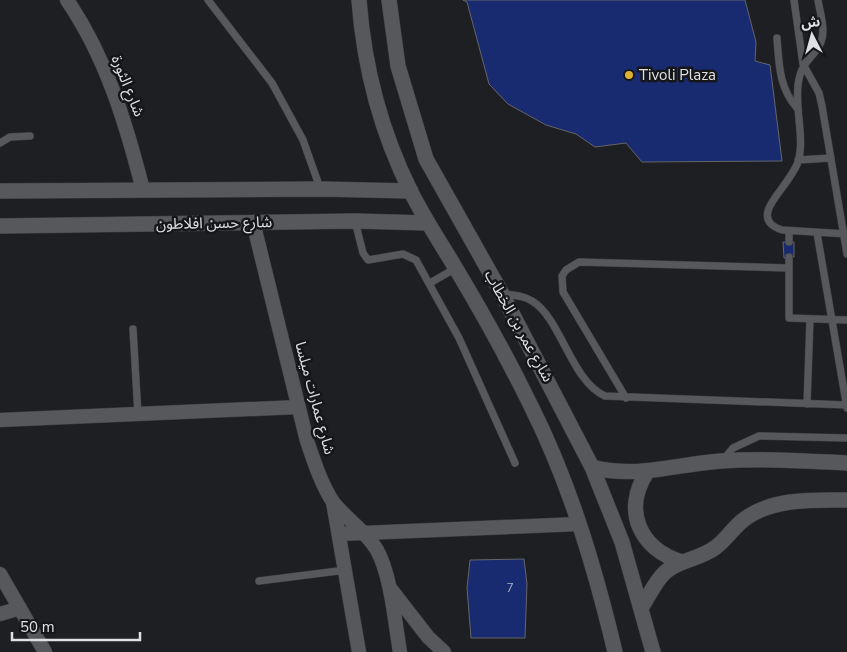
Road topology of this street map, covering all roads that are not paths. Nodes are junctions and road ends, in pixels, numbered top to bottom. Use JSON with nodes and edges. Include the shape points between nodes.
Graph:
{"nodes":[{"id":1,"x":67,"y":0,"type":"edge"},
{"id":2,"x":208,"y":0,"type":"edge"},
{"id":3,"x":359,"y":0,"type":"edge"},
{"id":4,"x":389,"y":0,"type":"edge"},
{"id":5,"x":794,"y":0,"type":"edge"},
{"id":6,"x":818,"y":0,"type":"edge"},
{"id":7,"x":777,"y":38,"type":"dead end"},
{"id":8,"x":803,"y":64,"type":"junction"},
{"id":9,"x":797,"y":108,"type":"junction"},
{"id":10,"x":30,"y":136,"type":"dead end"},
{"id":11,"x":0,"y":143,"type":"edge"},
{"id":12,"x":831,"y":158,"type":"junction"},
{"id":13,"x":798,"y":160,"type":"junction"},
{"id":14,"x":320,"y":189,"type":"junction"},
{"id":15,"x":143,"y":190,"type":"junction"},
{"id":16,"x":0,"y":191,"type":"edge"},
{"id":17,"x":410,"y":191,"type":"junction"},
{"id":18,"x":355,"y":221,"type":"junction"},
{"id":19,"x":253,"y":222,"type":"junction"},
{"id":20,"x":428,"y":223,"type":"junction"},
{"id":21,"x":0,"y":226,"type":"edge"},
{"id":22,"x":789,"y":231,"type":"junction"},
{"id":23,"x":817,"y":233,"type":"junction"},
{"id":24,"x":845,"y":234,"type":"edge"},
{"id":25,"x":789,"y":242,"type":"dead end"},
{"id":26,"x":847,"y":254,"type":"edge"},
{"id":27,"x":789,"y":257,"type":"dead end"},
{"id":28,"x":456,"y":268,"type":"junction"},
{"id":29,"x":788,"y":268,"type":"junction"},
{"id":30,"x":430,"y":283,"type":"junction"},
{"id":31,"x":502,"y":294,"type":"junction"},
{"id":32,"x":810,"y":319,"type":"junction"},
{"id":33,"x":831,"y":320,"type":"junction"},
{"id":34,"x":847,"y":320,"type":"edge"},
{"id":35,"x":133,"y":329,"type":"dead end"},
{"id":36,"x":626,"y":398,"type":"junction"},
{"id":37,"x":807,"y":404,"type":"junction"},
{"id":38,"x":847,"y":406,"type":"edge"},
{"id":39,"x":298,"y":407,"type":"junction"},
{"id":40,"x":138,"y":415,"type":"junction"},
{"id":41,"x":0,"y":420,"type":"edge"},
{"id":42,"x":847,"y":438,"type":"edge"},
{"id":43,"x":722,"y":461,"type":"junction"},
{"id":44,"x":516,"y":463,"type":"dead end"},
{"id":45,"x":847,"y":463,"type":"edge"},
{"id":46,"x":592,"y":467,"type":"junction"},
{"id":47,"x":647,"y":472,"type":"junction"},
{"id":48,"x":847,"y":500,"type":"edge"},
{"id":49,"x":333,"y":502,"type":"junction"},
{"id":50,"x":579,"y":524,"type":"junction"},
{"id":51,"x":364,"y":532,"type":"junction"},
{"id":52,"x":339,"y":534,"type":"junction"},
{"id":53,"x":682,"y":562,"type":"junction"},
{"id":54,"x":346,"y":570,"type":"junction"},
{"id":55,"x":0,"y":574,"type":"edge"},
{"id":56,"x":259,"y":582,"type":"dead end"},
{"id":57,"x":389,"y":586,"type":"junction"},
{"id":58,"x":20,"y":608,"type":"junction"},
{"id":59,"x":641,"y":608,"type":"junction"},
{"id":60,"x":0,"y":614,"type":"edge"},
{"id":61,"x":45,"y":652,"type":"edge"},
{"id":62,"x":359,"y":652,"type":"edge"},
{"id":63,"x":400,"y":652,"type":"edge"},
{"id":64,"x":444,"y":652,"type":"edge"},
{"id":65,"x":615,"y":652,"type":"edge"},
{"id":66,"x":653,"y":652,"type":"edge"}],
"edges":[{"from":1,"to":15,"type":"street","name":"شارع الثورة","via":[[107,75],[129,135]]},
{"from":2,"to":14,"type":"lane","via":[[272,83],[303,140]]},
{"from":3,"to":17,"type":"street","name":"شارع عمر بن الخطاب","via":[[368,71],[379,111]]},
{"from":4,"to":31,"type":"street","name":"شارع عمر بن الخطاب","via":[[398,66],[426,159]]},
{"from":5,"to":8,"type":"lane"},
{"from":6,"to":8,"type":"lane","via":[[821,41]]},
{"from":7,"to":9,"type":"lane","via":[[782,85]]},
{"from":8,"to":9,"type":"lane","via":[[798,82]]},
{"from":8,"to":12,"type":"lane","via":[[818,93]]},
{"from":9,"to":13,"type":"lane"},
{"from":10,"to":11,"type":"lane","via":[[10,136]]},
{"from":12,"to":13,"type":"lane"},
{"from":12,"to":24,"type":"lane"},
{"from":13,"to":22,"type":"lane","via":[[788,182],[768,210],[768,219],[773,227]]},
{"from":14,"to":15,"type":"street"},
{"from":14,"to":17,"type":"street"},
{"from":15,"to":16,"type":"street"},
{"from":17,"to":20,"type":"street","name":"شارع عمر بن الخطاب"},
{"from":18,"to":19,"type":"street","name":"شارع حسن افلاطون"},
{"from":18,"to":20,"type":"street","name":"شارع حسن افلاطون"},
{"from":18,"to":30,"type":"lane","via":[[364,258],[372,260],[408,255],[416,260]]},
{"from":19,"to":21,"type":"street","name":"شارع حسن افلاطون"},
{"from":19,"to":39,"type":"street","name":"شارع عمارات ميلسا"},
{"from":20,"to":28,"type":"street","name":"شارع عمر بن الخطاب"},
{"from":22,"to":23,"type":"lane"},
{"from":22,"to":25,"type":"lane"},
{"from":23,"to":24,"type":"lane"},
{"from":23,"to":33,"type":"lane"},
{"from":24,"to":26,"type":"lane"},
{"from":27,"to":29,"type":"lane"},
{"from":28,"to":30,"type":"lane"},
{"from":28,"to":50,"type":"street","name":"شارع عمر بن الخطاب","via":[[531,406]]},
{"from":29,"to":32,"type":"lane","via":[[789,318]]},
{"from":29,"to":36,"type":"lane","via":[[579,262],[572,265],[562,276],[563,292]]},
{"from":30,"to":44,"type":"lane","via":[[485,392]]},
{"from":31,"to":36,"type":"lane","via":[[525,297],[539,306],[588,384],[605,396]]},
{"from":31,"to":46,"type":"street","name":"شارع عمر بن الخطاب"},
{"from":32,"to":33,"type":"lane"},
{"from":32,"to":37,"type":"lane"},
{"from":33,"to":34,"type":"lane"},
{"from":33,"to":38,"type":"lane"},
{"from":35,"to":40,"type":"lane"},
{"from":36,"to":37,"type":"lane"},
{"from":37,"to":38,"type":"lane"},
{"from":39,"to":40,"type":"street"},
{"from":39,"to":49,"type":"street","name":"شارع عمارات ميلسا","via":[[319,475]]},
{"from":40,"to":41,"type":"street"},
{"from":42,"to":43,"type":"lane","via":[[759,436],[733,448]]},
{"from":43,"to":45,"type":"street"},
{"from":43,"to":47,"type":"street"},
{"from":46,"to":47,"type":"street","via":[[611,472]]},
{"from":46,"to":59,"type":"street","name":"شارع عمر بن الخطاب","via":[[622,542]]},
{"from":47,"to":53,"type":"street","via":[[640,482],[635,504],[639,527],[660,554]]},
{"from":48,"to":53,"type":"street","via":[[788,502],[766,508],[747,517],[701,557]]},
{"from":49,"to":51,"type":"street","name":"شارع عمارات ميلسا"},
{"from":49,"to":52,"type":"street"},
{"from":50,"to":51,"type":"street"},
{"from":50,"to":65,"type":"street","name":"شارع عمر بن الخطاب"},
{"from":51,"to":52,"type":"street"},
{"from":51,"to":57,"type":"street","name":"شارع عمارات ميلسا","via":[[378,550]]},
{"from":52,"to":54,"type":"street"},
{"from":53,"to":59,"type":"street","via":[[659,578]]},
{"from":54,"to":56,"type":"lane"},
{"from":54,"to":62,"type":"street"},
{"from":55,"to":58,"type":"street"},
{"from":57,"to":63,"type":"street","name":"شارع عمارات ميلسا"},
{"from":57,"to":64,"type":"street","via":[[428,638]]},
{"from":58,"to":60,"type":"street"},
{"from":58,"to":61,"type":"street"},
{"from":59,"to":66,"type":"street","name":"شارع عمر بن الخطاب"}]}
